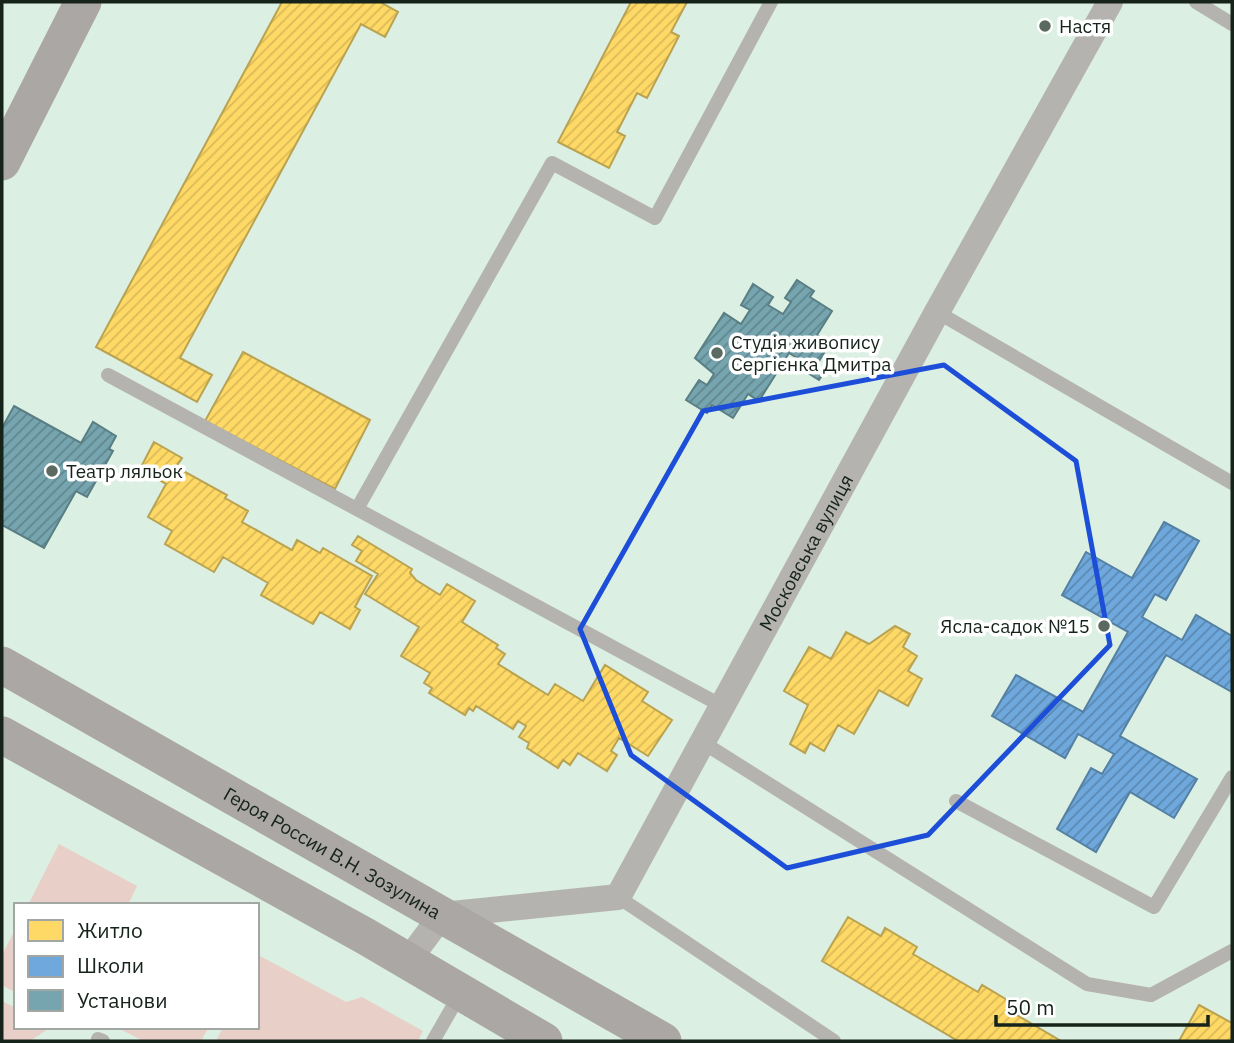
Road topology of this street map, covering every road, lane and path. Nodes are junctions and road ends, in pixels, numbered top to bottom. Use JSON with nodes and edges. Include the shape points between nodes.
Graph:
{"nodes":[{"id":1,"x":83,"y":2,"type":"edge"},
{"id":2,"x":771,"y":2,"type":"edge"},
{"id":3,"x":1110,"y":2,"type":"edge"},
{"id":4,"x":1196,"y":2,"type":"edge"},
{"id":5,"x":1232,"y":24,"type":"edge"},
{"id":6,"x":2,"y":162,"type":"edge"},
{"id":7,"x":937,"y":312,"type":"junction"},
{"id":8,"x":108,"y":376,"type":"dead end"},
{"id":9,"x":1232,"y":483,"type":"edge"},
{"id":10,"x":357,"y":509,"type":"junction"},
{"id":11,"x":2,"y":665,"type":"edge"},
{"id":12,"x":724,"y":707,"type":"junction"},
{"id":13,"x":2,"y":735,"type":"edge"},
{"id":14,"x":702,"y":742,"type":"junction"},
{"id":15,"x":1232,"y":777,"type":"edge"},
{"id":16,"x":956,"y":802,"type":"dead end"},
{"id":17,"x":618,"y":897,"type":"junction"},
{"id":18,"x":442,"y":915,"type":"junction"},
{"id":19,"x":1232,"y":951,"type":"edge"},
{"id":20,"x":407,"y":962,"type":"junction"},
{"id":21,"x":461,"y":993,"type":"junction"},
{"id":22,"x":433,"y":1041,"type":"edge"},
{"id":23,"x":544,"y":1041,"type":"edge"},
{"id":24,"x":663,"y":1041,"type":"edge"},
{"id":25,"x":834,"y":1041,"type":"edge"}],
"edges":[{"from":1,"to":6,"type":"main road"},
{"from":2,"to":10,"type":"lane","via":[[655,218],[551,163]]},
{"from":3,"to":7,"type":"street","name":"Московська вулиця"},
{"from":4,"to":5,"type":"lane"},
{"from":7,"to":9,"type":"lane"},
{"from":7,"to":12,"type":"street","name":"Московська вулиця"},
{"from":8,"to":10,"type":"lane"},
{"from":10,"to":12,"type":"lane"},
{"from":11,"to":18,"type":"main road","name":"Героя России В.Н. Зозулина"},
{"from":12,"to":14,"type":"street","name":"Московська вулиця"},
{"from":13,"to":20,"type":"main road"},
{"from":14,"to":17,"type":"street","name":"Московська вулиця"},
{"from":14,"to":19,"type":"lane","via":[[1087,984],[1152,995]]},
{"from":15,"to":16,"type":"lane","via":[[1154,907]]},
{"from":17,"to":18,"type":"street"},
{"from":17,"to":25,"type":"lane"},
{"from":18,"to":20,"type":"street"},
{"from":18,"to":24,"type":"main road","name":"Героя России В.Н. Зозулина"},
{"from":20,"to":21,"type":"main road"},
{"from":21,"to":22,"type":"lane"},
{"from":21,"to":23,"type":"main road"}]}
